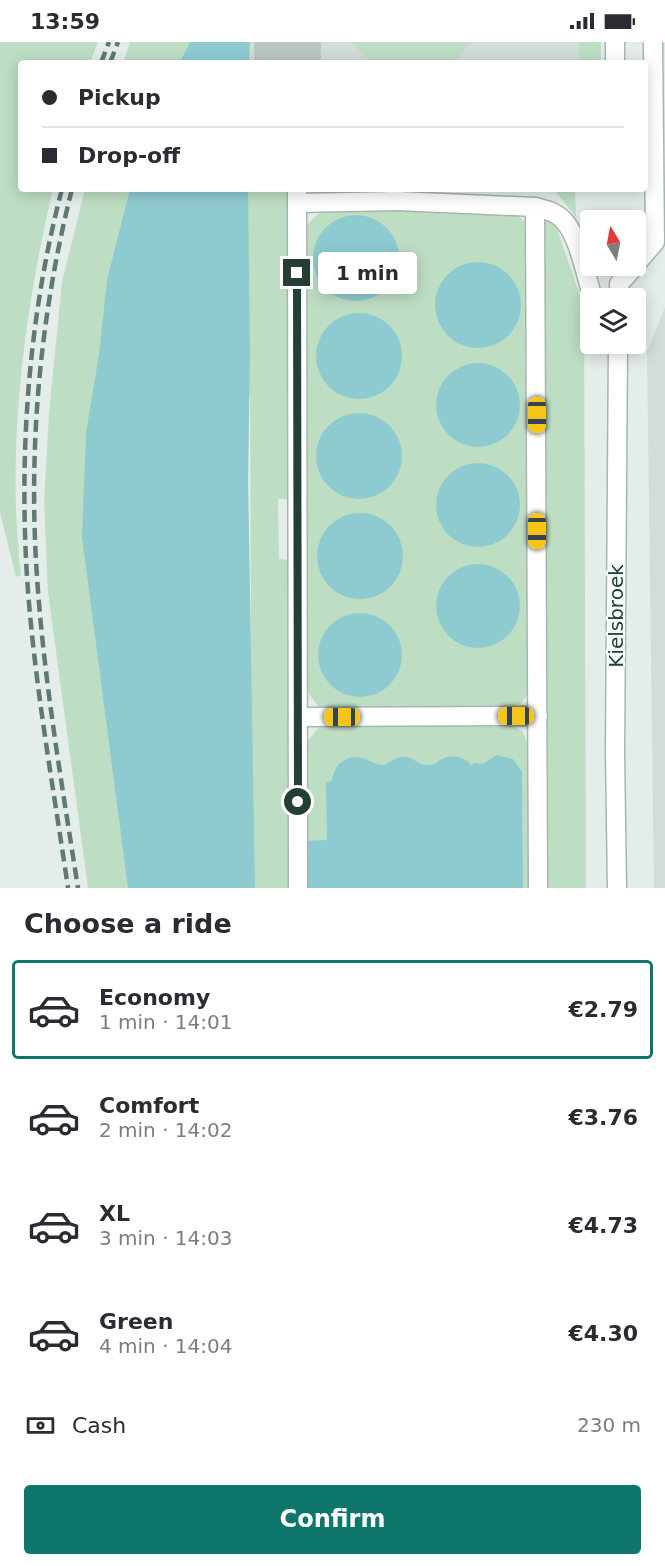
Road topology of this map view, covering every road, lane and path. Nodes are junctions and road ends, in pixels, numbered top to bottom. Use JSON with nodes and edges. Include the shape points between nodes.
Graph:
{"nodes":[{"id":1,"x":615,"y":42,"type":"edge"},
{"id":2,"x":654,"y":42,"type":"edge"},
{"id":3,"x":615,"y":60,"type":"edge"},
{"id":4,"x":650,"y":74,"type":"edge"},
{"id":5,"x":660,"y":106,"type":"edge"},
{"id":6,"x":396,"y":195,"type":"edge"},
{"id":7,"x":297,"y":196,"type":"edge"},
{"id":8,"x":536,"y":207,"type":"junction"},
{"id":9,"x":646,"y":252,"type":"edge"},
{"id":10,"x":590,"y":288,"type":"edge"},
{"id":11,"x":618,"y":354,"type":"edge"},
{"id":12,"x":538,"y":716,"type":"junction"},
{"id":13,"x":298,"y":717,"type":"junction"},
{"id":14,"x":298,"y":888,"type":"edge"},
{"id":15,"x":538,"y":888,"type":"edge"},
{"id":16,"x":617,"y":888,"type":"edge"}],
"edges":[{"from":1,"to":3,"type":"street"},
{"from":2,"to":4,"type":"street"},
{"from":4,"to":5,"type":"street"},
{"from":5,"to":9,"type":"street","via":[[654,242]]},
{"from":6,"to":7,"type":"street"},
{"from":6,"to":8,"type":"street"},
{"from":7,"to":13,"type":"street"},
{"from":8,"to":10,"type":"street","via":[[552,211],[566,222]]},
{"from":8,"to":12,"type":"street"},
{"from":11,"to":16,"type":"street","name":"Kielsbroek"},
{"from":12,"to":13,"type":"street"},
{"from":12,"to":15,"type":"street"},
{"from":13,"to":14,"type":"street"}]}
